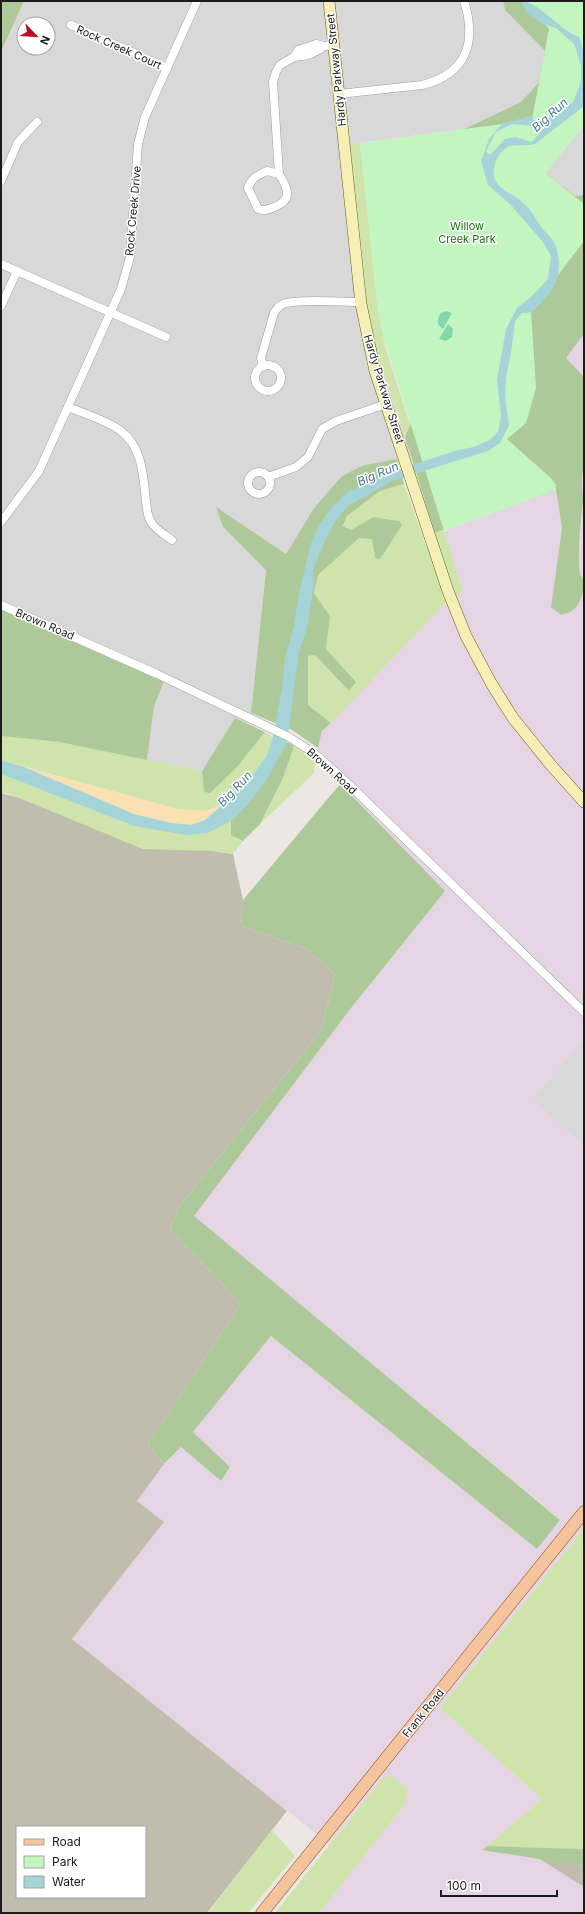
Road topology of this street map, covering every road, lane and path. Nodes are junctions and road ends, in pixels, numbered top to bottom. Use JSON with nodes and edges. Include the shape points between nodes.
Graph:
{"nodes":[{"id":1,"x":197,"y":1,"type":"edge"},
{"id":2,"x":329,"y":1,"type":"edge"},
{"id":3,"x":464,"y":1,"type":"edge"},
{"id":4,"x":71,"y":25,"type":"dead end"},
{"id":5,"x":328,"y":46,"type":"junction"},
{"id":6,"x":167,"y":68,"type":"junction"},
{"id":7,"x":339,"y":94,"type":"junction"},
{"id":8,"x":37,"y":122,"type":"dead end"},
{"id":9,"x":279,"y":174,"type":"junction"},
{"id":10,"x":1,"y":181,"type":"edge"},
{"id":11,"x":1,"y":264,"type":"edge"},
{"id":12,"x":17,"y":271,"type":"junction"},
{"id":13,"x":360,"y":302,"type":"junction"},
{"id":14,"x":1,"y":306,"type":"edge"},
{"id":15,"x":110,"y":313,"type":"junction"},
{"id":16,"x":166,"y":338,"type":"dead end"},
{"id":17,"x":263,"y":366,"type":"dead end"},
{"id":18,"x":386,"y":404,"type":"junction"},
{"id":19,"x":68,"y":407,"type":"junction"},
{"id":20,"x":268,"y":477,"type":"dead end"},
{"id":21,"x":1,"y":522,"type":"edge"},
{"id":22,"x":172,"y":540,"type":"dead end"},
{"id":23,"x":1,"y":605,"type":"edge"},
{"id":24,"x":582,"y":798,"type":"edge"},
{"id":25,"x":584,"y":1012,"type":"edge"},
{"id":26,"x":584,"y":1512,"type":"edge"},
{"id":27,"x":262,"y":1913,"type":"edge"}],
"edges":[{"from":1,"to":6,"type":"street","name":"Rock Creek Drive"},
{"from":2,"to":5,"type":"main road","name":"Hardy Parkway Street"},
{"from":3,"to":7,"type":"street","via":[[470,18],[470,41],[461,61],[445,77],[422,85]]},
{"from":4,"to":6,"type":"street","name":"Rock Creek Court"},
{"from":5,"to":7,"type":"main road","name":"Hardy Parkway Street"},
{"from":5,"to":9,"type":"street","via":[[316,44],[298,50],[294,57],[280,65],[276,72],[273,82]]},
{"from":6,"to":15,"type":"street","name":"Rock Creek Drive","via":[[145,117],[138,144],[130,256],[121,288]]},
{"from":7,"to":13,"type":"main road","name":"Hardy Parkway Street"},
{"from":8,"to":10,"type":"street","via":[[18,142]]},
{"from":9,"to":9,"type":"street","via":[[287,198],[283,203],[265,211],[258,209],[248,188],[250,181],[267,171]]},
{"from":11,"to":12,"type":"street"},
{"from":12,"to":14,"type":"street"},
{"from":12,"to":15,"type":"street"},
{"from":13,"to":17,"type":"street","via":[[284,303],[274,312],[261,358]]},
{"from":13,"to":18,"type":"main road","name":"Hardy Parkway Street","via":[[367,338]]},
{"from":15,"to":16,"type":"street"},
{"from":15,"to":19,"type":"street","name":"Rock Creek Drive"},
{"from":18,"to":20,"type":"street","via":[[336,421],[322,429],[308,457],[296,467]]},
{"from":18,"to":24,"type":"main road","name":"Hardy Parkway Street","via":[[448,591],[478,660],[513,718],[550,764]]},
{"from":19,"to":21,"type":"street","name":"Rock Creek Drive","via":[[39,470]]},
{"from":19,"to":22,"type":"street","via":[[111,425],[131,441],[141,464],[150,521]]},
{"from":23,"to":25,"type":"street","name":"Brown Road","via":[[269,727],[315,754]]},
{"from":26,"to":27,"type":"main road","name":"Frank Road"}]}
